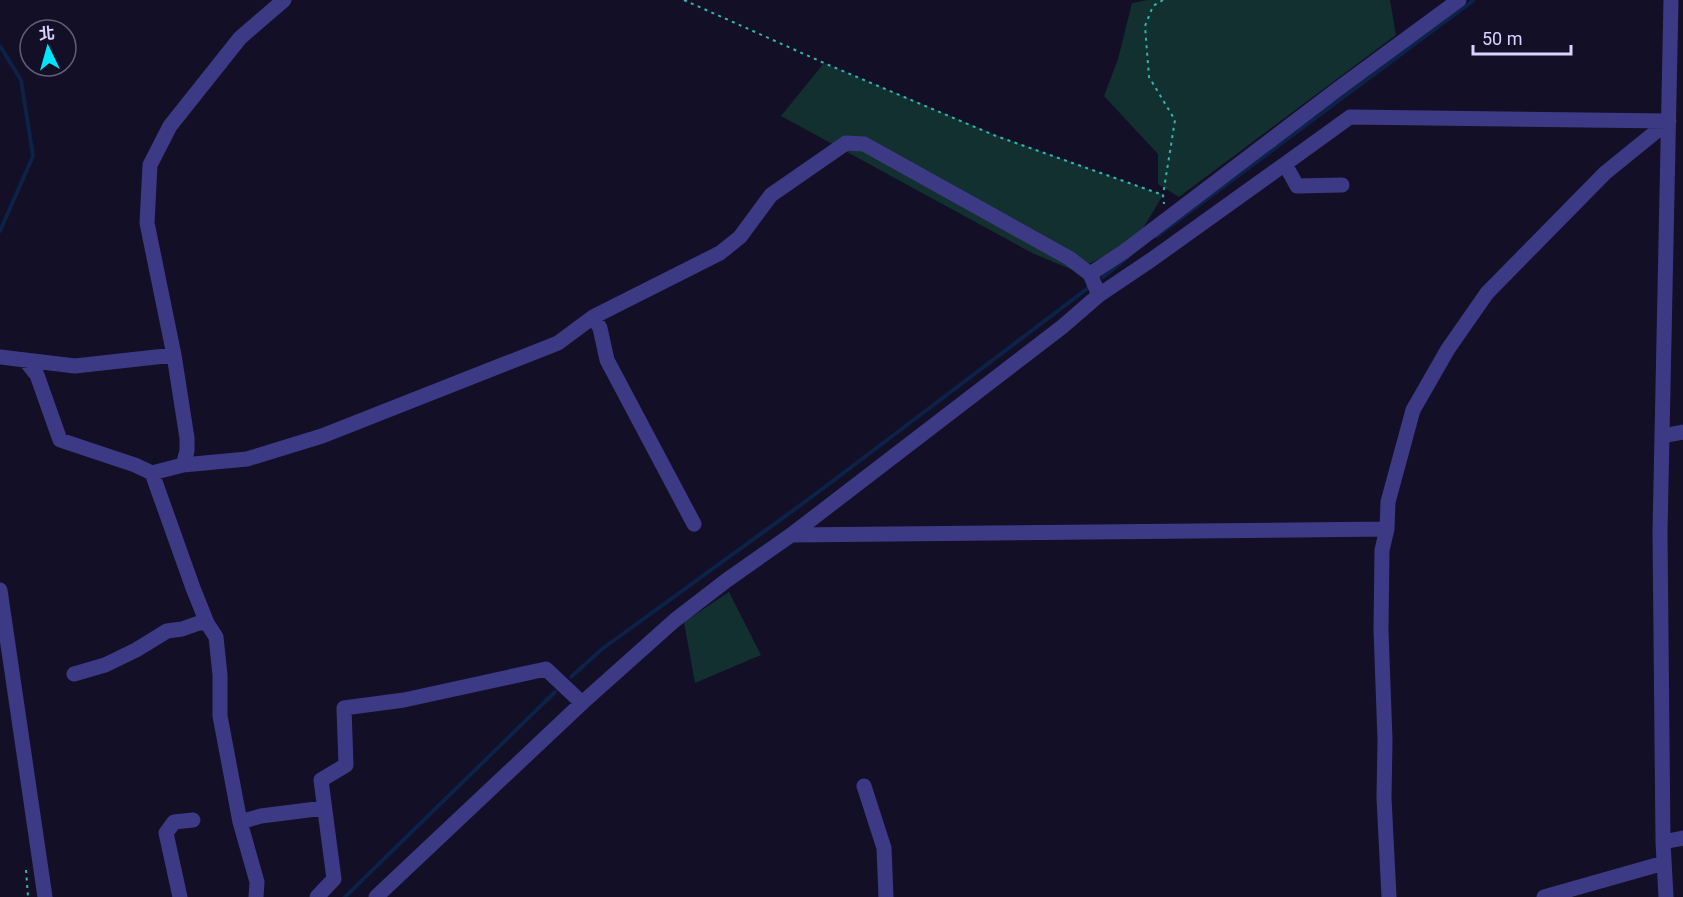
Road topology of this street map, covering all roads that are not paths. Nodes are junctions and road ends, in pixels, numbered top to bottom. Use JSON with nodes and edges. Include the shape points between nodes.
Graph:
{"nodes":[{"id":1,"x":284,"y":0,"type":"edge"},
{"id":2,"x":1459,"y":0,"type":"edge"},
{"id":3,"x":1671,"y":0,"type":"edge"},
{"id":4,"x":1669,"y":121,"type":"junction"},
{"id":5,"x":1285,"y":164,"type":"junction"},
{"id":6,"x":1342,"y":185,"type":"dead end"},
{"id":7,"x":1676,"y":188,"type":"edge"},
{"id":8,"x":1090,"y":274,"type":"junction"},
{"id":9,"x":1099,"y":295,"type":"junction"},
{"id":10,"x":593,"y":317,"type":"junction"},
{"id":11,"x":174,"y":355,"type":"junction"},
{"id":12,"x":0,"y":357,"type":"edge"},
{"id":13,"x":25,"y":360,"type":"junction"},
{"id":14,"x":1683,"y":432,"type":"edge"},
{"id":15,"x":1662,"y":436,"type":"junction"},
{"id":16,"x":183,"y":465,"type":"junction"},
{"id":17,"x":152,"y":474,"type":"junction"},
{"id":18,"x":694,"y":524,"type":"dead end"},
{"id":19,"x":1387,"y":529,"type":"junction"},
{"id":20,"x":791,"y":535,"type":"junction"},
{"id":21,"x":0,"y":590,"type":"edge"},
{"id":22,"x":207,"y":623,"type":"junction"},
{"id":23,"x":74,"y":674,"type":"dead end"},
{"id":24,"x":582,"y":704,"type":"junction"},
{"id":25,"x":864,"y":786,"type":"dead end"},
{"id":26,"x":324,"y":808,"type":"junction"},
{"id":27,"x":193,"y":820,"type":"dead end"},
{"id":28,"x":240,"y":822,"type":"junction"},
{"id":29,"x":1683,"y":838,"type":"edge"},
{"id":30,"x":1663,"y":842,"type":"junction"},
{"id":31,"x":1664,"y":863,"type":"junction"},
{"id":32,"x":45,"y":897,"type":"edge"},
{"id":33,"x":180,"y":897,"type":"edge"},
{"id":34,"x":256,"y":897,"type":"edge"},
{"id":35,"x":317,"y":897,"type":"edge"},
{"id":36,"x":376,"y":897,"type":"edge"},
{"id":37,"x":886,"y":897,"type":"edge"},
{"id":38,"x":1389,"y":897,"type":"edge"},
{"id":39,"x":1544,"y":897,"type":"edge"},
{"id":40,"x":1666,"y":897,"type":"edge"}],
"edges":[{"from":1,"to":11,"type":"street","via":[[240,38],[170,126],[150,165],[147,223]]},
{"from":2,"to":8,"type":"street"},
{"from":3,"to":4,"type":"street"},
{"from":4,"to":5,"type":"street","via":[[1350,117]]},
{"from":4,"to":7,"type":"street"},
{"from":4,"to":19,"type":"street","via":[[1605,173],[1487,293],[1448,349],[1413,410],[1388,502]]},
{"from":5,"to":6,"type":"street","via":[[1297,186]]},
{"from":5,"to":9,"type":"street"},
{"from":7,"to":15,"type":"street"},
{"from":8,"to":9,"type":"street"},
{"from":8,"to":10,"type":"street","via":[[1046,244],[864,144],[846,142],[771,195],[740,237],[720,253]]},
{"from":9,"to":20,"type":"street"},
{"from":10,"to":16,"type":"street","via":[[558,343],[322,435],[247,459]]},
{"from":10,"to":18,"type":"street","via":[[600,328],[607,360]]},
{"from":11,"to":13,"type":"street","via":[[75,366]]},
{"from":11,"to":16,"type":"street","via":[[187,438]]},
{"from":12,"to":13,"type":"street"},
{"from":13,"to":17,"type":"street","via":[[37,375],[60,440]]},
{"from":14,"to":15,"type":"street"},
{"from":15,"to":30,"type":"street"},
{"from":16,"to":17,"type":"street"},
{"from":17,"to":22,"type":"street"},
{"from":19,"to":20,"type":"street"},
{"from":19,"to":38,"type":"street","via":[[1382,550],[1382,630]]},
{"from":20,"to":24,"type":"street","via":[[675,620]]},
{"from":21,"to":32,"type":"street"},
{"from":22,"to":23,"type":"street","via":[[167,631],[105,665]]},
{"from":22,"to":28,"type":"street","via":[[216,637],[220,716]]},
{"from":24,"to":26,"type":"street","via":[[546,669],[415,698],[344,708],[346,765],[321,780]]},
{"from":24,"to":36,"type":"street"},
{"from":25,"to":37,"type":"street","via":[[884,848]]},
{"from":26,"to":28,"type":"street"},
{"from":26,"to":35,"type":"street","via":[[334,879]]},
{"from":27,"to":33,"type":"street","via":[[174,822],[166,833]]},
{"from":28,"to":34,"type":"street","via":[[257,882]]},
{"from":29,"to":30,"type":"street"},
{"from":30,"to":31,"type":"street"},
{"from":31,"to":39,"type":"street"},
{"from":31,"to":40,"type":"street"}]}
